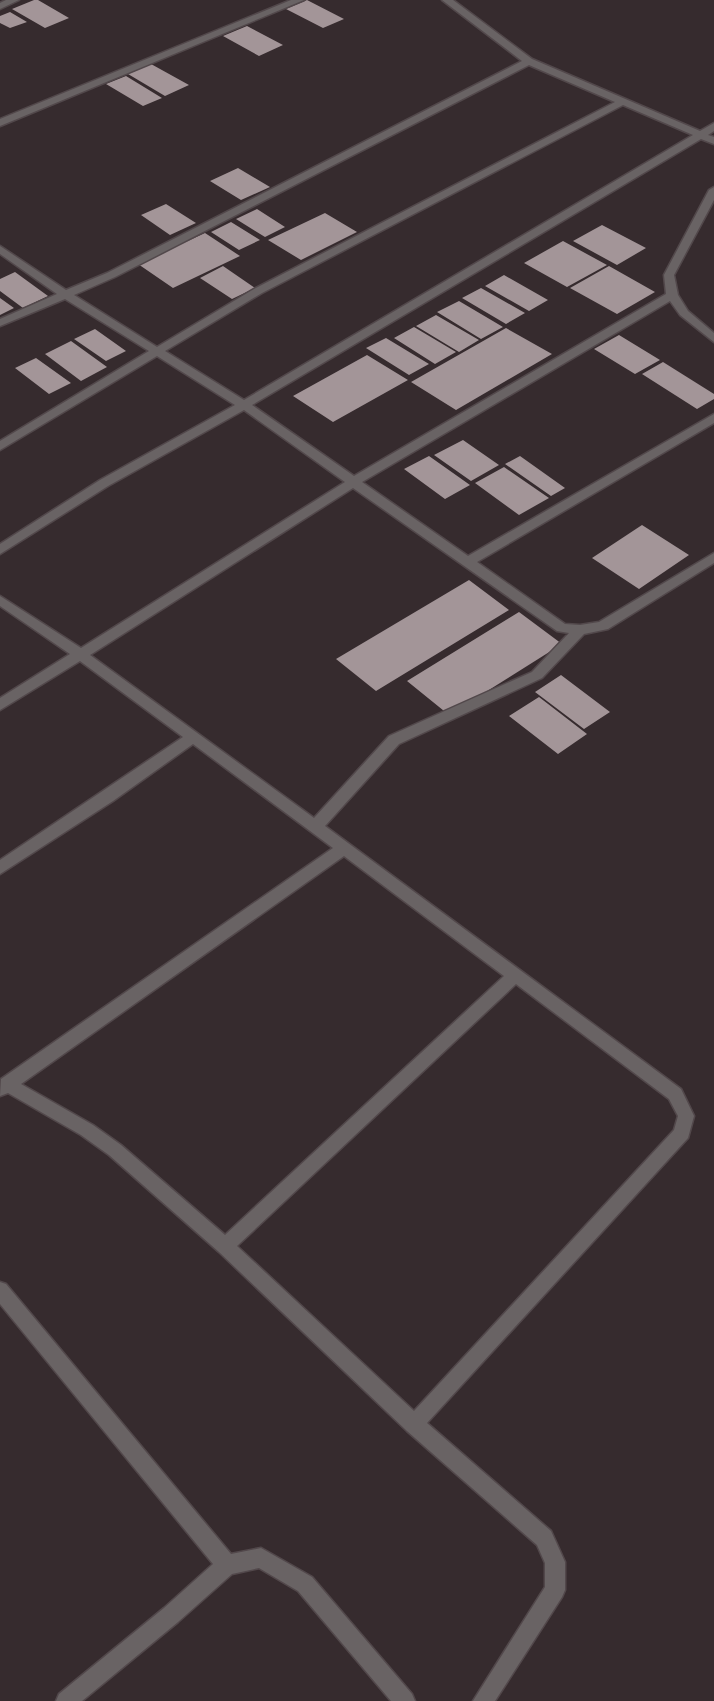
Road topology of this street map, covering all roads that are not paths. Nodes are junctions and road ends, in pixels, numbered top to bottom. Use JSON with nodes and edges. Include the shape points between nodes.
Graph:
{"nodes":[{"id":1,"x":14,"y":0,"type":"edge"},
{"id":2,"x":299,"y":0,"type":"edge"},
{"id":3,"x":447,"y":0,"type":"edge"},
{"id":4,"x":0,"y":6,"type":"edge"},
{"id":5,"x":529,"y":61,"type":"junction"},
{"id":6,"x":622,"y":102,"type":"junction"},
{"id":7,"x":0,"y":123,"type":"edge"},
{"id":8,"x":714,"y":126,"type":"edge"},
{"id":9,"x":701,"y":135,"type":"junction"},
{"id":10,"x":714,"y":141,"type":"edge"},
{"id":11,"x":714,"y":190,"type":"edge"},
{"id":12,"x":0,"y":249,"type":"edge"},
{"id":13,"x":66,"y":295,"type":"junction"},
{"id":14,"x":672,"y":295,"type":"junction"},
{"id":15,"x":0,"y":324,"type":"edge"},
{"id":16,"x":714,"y":339,"type":"edge"},
{"id":17,"x":158,"y":351,"type":"junction"},
{"id":18,"x":244,"y":405,"type":"junction"},
{"id":19,"x":714,"y":418,"type":"edge"},
{"id":20,"x":0,"y":446,"type":"edge"},
{"id":21,"x":355,"y":481,"type":"junction"},
{"id":22,"x":0,"y":549,"type":"edge"},
{"id":23,"x":714,"y":557,"type":"edge"},
{"id":24,"x":468,"y":561,"type":"junction"},
{"id":25,"x":0,"y":600,"type":"edge"},
{"id":26,"x":580,"y":630,"type":"junction"},
{"id":27,"x":80,"y":654,"type":"junction"},
{"id":28,"x":0,"y":705,"type":"edge"},
{"id":29,"x":193,"y":737,"type":"junction"},
{"id":30,"x":315,"y":827,"type":"junction"},
{"id":31,"x":344,"y":848,"type":"junction"},
{"id":32,"x":0,"y":868,"type":"edge"},
{"id":33,"x":515,"y":975,"type":"junction"},
{"id":34,"x":4,"y":1087,"type":"edge"},
{"id":35,"x":225,"y":1246,"type":"junction"},
{"id":36,"x":0,"y":1290,"type":"edge"},
{"id":37,"x":414,"y":1424,"type":"junction"},
{"id":38,"x":227,"y":1565,"type":"junction"},
{"id":39,"x":66,"y":1701,"type":"edge"},
{"id":40,"x":405,"y":1701,"type":"edge"},
{"id":41,"x":483,"y":1701,"type":"edge"}],
"edges":[{"from":1,"to":4,"type":"street"},
{"from":2,"to":7,"type":"street"},
{"from":3,"to":5,"type":"street"},
{"from":5,"to":6,"type":"street"},
{"from":5,"to":13,"type":"street"},
{"from":6,"to":9,"type":"street"},
{"from":6,"to":17,"type":"street","via":[[258,291]]},
{"from":8,"to":9,"type":"street"},
{"from":9,"to":10,"type":"street"},
{"from":9,"to":18,"type":"street"},
{"from":11,"to":14,"type":"street","via":[[669,275]]},
{"from":12,"to":13,"type":"street"},
{"from":13,"to":15,"type":"street"},
{"from":13,"to":17,"type":"street"},
{"from":14,"to":16,"type":"street","via":[[684,314]]},
{"from":14,"to":21,"type":"street"},
{"from":17,"to":18,"type":"street"},
{"from":17,"to":20,"type":"street"},
{"from":18,"to":21,"type":"street"},
{"from":18,"to":22,"type":"street","via":[[104,483]]},
{"from":19,"to":24,"type":"street"},
{"from":21,"to":24,"type":"street"},
{"from":21,"to":27,"type":"street"},
{"from":23,"to":26,"type":"street","via":[[603,626]]},
{"from":24,"to":26,"type":"street","via":[[562,628]]},
{"from":25,"to":27,"type":"street"},
{"from":26,"to":30,"type":"street","via":[[537,675],[394,740]]},
{"from":27,"to":28,"type":"street"},
{"from":27,"to":29,"type":"street"},
{"from":29,"to":30,"type":"street"},
{"from":29,"to":32,"type":"street"},
{"from":30,"to":31,"type":"street"},
{"from":31,"to":33,"type":"street"},
{"from":31,"to":34,"type":"street"},
{"from":33,"to":35,"type":"street"},
{"from":33,"to":37,"type":"street","via":[[675,1094],[686,1116],[682,1133]]},
{"from":34,"to":35,"type":"street","via":[[87,1130],[115,1150]]},
{"from":35,"to":37,"type":"street"},
{"from":36,"to":38,"type":"street"},
{"from":37,"to":41,"type":"street","via":[[544,1538],[555,1562],[555,1590]]},
{"from":38,"to":39,"type":"street"},
{"from":38,"to":40,"type":"street","via":[[261,1558],[305,1584]]}]}
